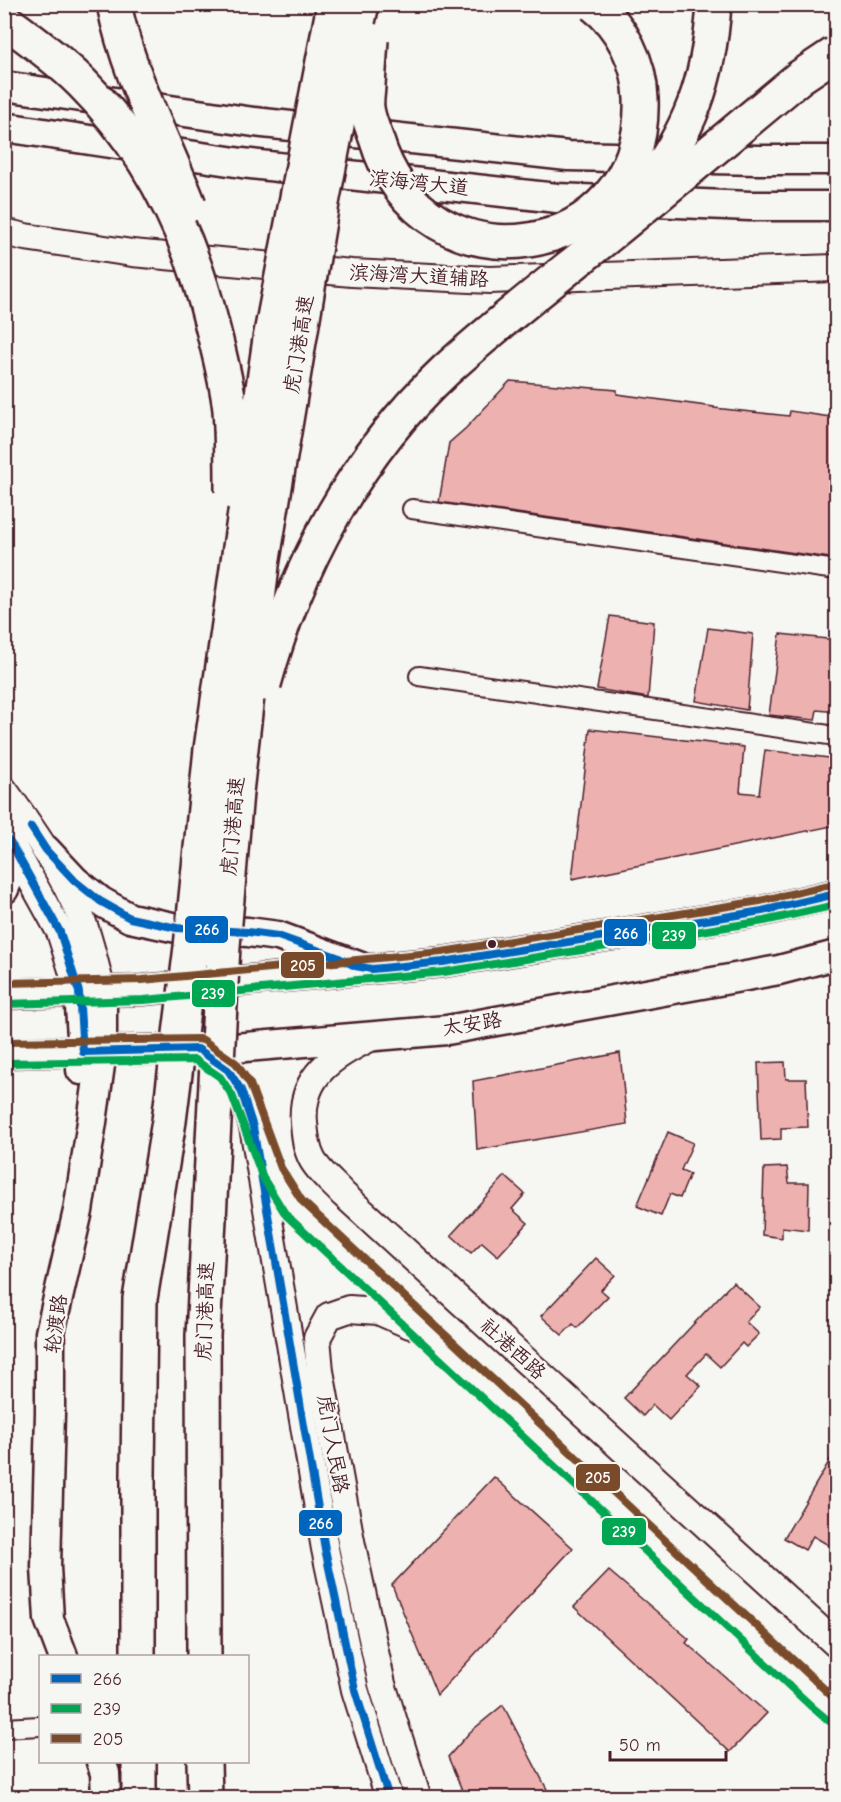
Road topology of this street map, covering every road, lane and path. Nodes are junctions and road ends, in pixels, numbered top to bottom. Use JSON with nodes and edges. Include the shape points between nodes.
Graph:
{"nodes":[{"id":1,"x":114,"y":4,"type":"edge"},
{"id":2,"x":334,"y":4,"type":"edge"},
{"id":3,"x":362,"y":4,"type":"edge"},
{"id":4,"x":373,"y":4,"type":"edge"},
{"id":5,"x":593,"y":4,"type":"edge"},
{"id":6,"x":714,"y":4,"type":"edge"},
{"id":7,"x":4,"y":20,"type":"edge"},
{"id":8,"x":837,"y":53,"type":"edge"},
{"id":9,"x":4,"y":86,"type":"edge"},
{"id":10,"x":4,"y":127,"type":"edge"},
{"id":11,"x":837,"y":160,"type":"edge"},
{"id":12,"x":837,"y":206,"type":"edge"},
{"id":13,"x":4,"y":232,"type":"edge"},
{"id":14,"x":599,"y":243,"type":"junction"},
{"id":15,"x":837,"y":268,"type":"edge"},
{"id":16,"x":230,"y":409,"type":"junction"},
{"id":17,"x":412,"y":509,"type":"dead end"},
{"id":18,"x":837,"y":570,"type":"edge"},
{"id":19,"x":231,"y":604,"type":"junction"},
{"id":20,"x":419,"y":676,"type":"dead end"},
{"id":21,"x":837,"y":736,"type":"edge"},
{"id":22,"x":4,"y":790,"type":"edge"},
{"id":23,"x":236,"y":792,"type":"junction"},
{"id":24,"x":9,"y":841,"type":"edge"},
{"id":25,"x":46,"y":850,"type":"junction"},
{"id":26,"x":4,"y":890,"type":"edge"},
{"id":27,"x":837,"y":894,"type":"edge"},
{"id":28,"x":71,"y":927,"type":"junction"},
{"id":29,"x":837,"y":955,"type":"edge"},
{"id":30,"x":372,"y":969,"type":"junction"},
{"id":31,"x":91,"y":992,"type":"junction"},
{"id":32,"x":4,"y":994,"type":"edge"},
{"id":33,"x":375,"y":1036,"type":"junction"},
{"id":34,"x":198,"y":1049,"type":"junction"},
{"id":35,"x":93,"y":1051,"type":"junction"},
{"id":36,"x":4,"y":1053,"type":"edge"},
{"id":37,"x":253,"y":1127,"type":"junction"},
{"id":38,"x":441,"y":1345,"type":"junction"},
{"id":39,"x":837,"y":1644,"type":"edge"},
{"id":40,"x":49,"y":1655,"type":"edge"},
{"id":41,"x":63,"y":1655,"type":"edge"},
{"id":42,"x":138,"y":1655,"type":"edge"},
{"id":43,"x":204,"y":1655,"type":"edge"},
{"id":44,"x":837,"y":1713,"type":"edge"},
{"id":45,"x":39,"y":1726,"type":"edge"},
{"id":46,"x":4,"y":1728,"type":"edge"},
{"id":47,"x":86,"y":1763,"type":"edge"},
{"id":48,"x":102,"y":1763,"type":"edge"},
{"id":49,"x":139,"y":1763,"type":"edge"},
{"id":50,"x":204,"y":1763,"type":"edge"},
{"id":51,"x":92,"y":1797,"type":"edge"},
{"id":52,"x":106,"y":1797,"type":"edge"},
{"id":53,"x":139,"y":1797,"type":"edge"},
{"id":54,"x":204,"y":1797,"type":"edge"},
{"id":55,"x":389,"y":1797,"type":"edge"},
{"id":56,"x":418,"y":1797,"type":"edge"}],
"edges":[{"from":1,"to":16,"type":"highway","bridge":true,"via":[[142,95],[198,228],[216,289]]},
{"from":2,"to":19,"type":"highway","name":"虎门港高速","bridge":true,"via":[[270,339]]},
{"from":3,"to":23,"type":"highway","name":"虎门港高速","bridge":true,"via":[[322,203],[262,565]]},
{"from":4,"to":5,"type":"highway","bridge":true,"via":[[367,107],[389,172],[405,196],[426,216],[451,231],[478,240],[507,243],[536,240],[563,231],[588,215],[626,172],[637,145],[642,116],[633,59],[620,33]]},
{"from":6,"to":14,"type":"highway","bridge":true,"via":[[703,82],[687,125],[664,165]]},
{"from":7,"to":16,"type":"highway","bridge":true,"via":[[45,49],[82,83],[146,162],[191,253],[207,302]]},
{"from":8,"to":14,"type":"highway","bridge":true,"via":[[800,77]]},
{"from":9,"to":11,"type":"main road","bridge":true,"via":[[292,126],[568,156]]},
{"from":10,"to":12,"type":"main road","name":"滨海湾大道","bridge":true,"via":[[242,163],[557,198]]},
{"from":13,"to":15,"type":"main road","name":"滨海湾大道辅路","via":[[132,253],[456,279]]},
{"from":14,"to":23,"type":"highway","bridge":true,"via":[[445,371],[399,420],[358,473],[323,530],[295,591],[272,654]]},
{"from":16,"to":19,"type":"highway","bridge":true},
{"from":17,"to":18,"type":"street"},
{"from":19,"to":42,"type":"highway","name":"虎门港高速","bridge":true,"via":[[169,1121],[140,1299]]},
{"from":20,"to":21,"type":"street"},
{"from":22,"to":25,"type":"main road"},
{"from":23,"to":43,"type":"highway","name":"虎门港高速","bridge":true,"via":[[223,946],[203,1336]]},
{"from":24,"to":26,"type":"main road","via":[[9,877]]},
{"from":24,"to":28,"type":"main road"},
{"from":25,"to":28,"type":"main road","via":[[65,882]]},
{"from":25,"to":30,"type":"main road","via":[[75,881],[130,918],[177,928],[278,936]]},
{"from":27,"to":30,"type":"main road","via":[[762,911],[443,962]]},
{"from":28,"to":31,"type":"main road"},
{"from":29,"to":33,"type":"main road","name":"太安路","via":[[779,970],[447,1030]]},
{"from":30,"to":31,"type":"main road"},
{"from":31,"to":32,"type":"main road"},
{"from":31,"to":35,"type":"main road","name":"轮渡路"},
{"from":33,"to":34,"type":"main road","name":"太安路"},
{"from":33,"to":39,"type":"main road","name":"社港西路","via":[[324,1065],[308,1087],[303,1112],[305,1140],[312,1160],[343,1194]]},
{"from":34,"to":35,"type":"main road","name":"太安路"},
{"from":34,"to":37,"type":"main road","name":"虎门人民路","via":[[228,1070],[241,1090]]},
{"from":35,"to":36,"type":"main road","name":"太安路"},
{"from":35,"to":40,"type":"main road","name":"轮渡路","via":[[35,1366],[32,1578],[38,1629]]},
{"from":35,"to":41,"type":"main road","name":"轮渡路","via":[[78,1211],[50,1333],[45,1567],[48,1619]]},
{"from":37,"to":38,"type":"main road","via":[[272,1173],[294,1208]]},
{"from":37,"to":55,"type":"main road","name":"虎门人民路","via":[[325,1549],[355,1690]]},
{"from":38,"to":44,"type":"main road"},
{"from":38,"to":56,"type":"main road","name":"虎门人民路","via":[[378,1311],[349,1309],[329,1316],[317,1338],[351,1541],[382,1684]]},
{"from":45,"to":46,"type":"street"},
{"from":47,"to":51,"type":"main road"},
{"from":48,"to":52,"type":"main road"},
{"from":49,"to":53,"type":"highway"},
{"from":50,"to":54,"type":"highway"}]}
